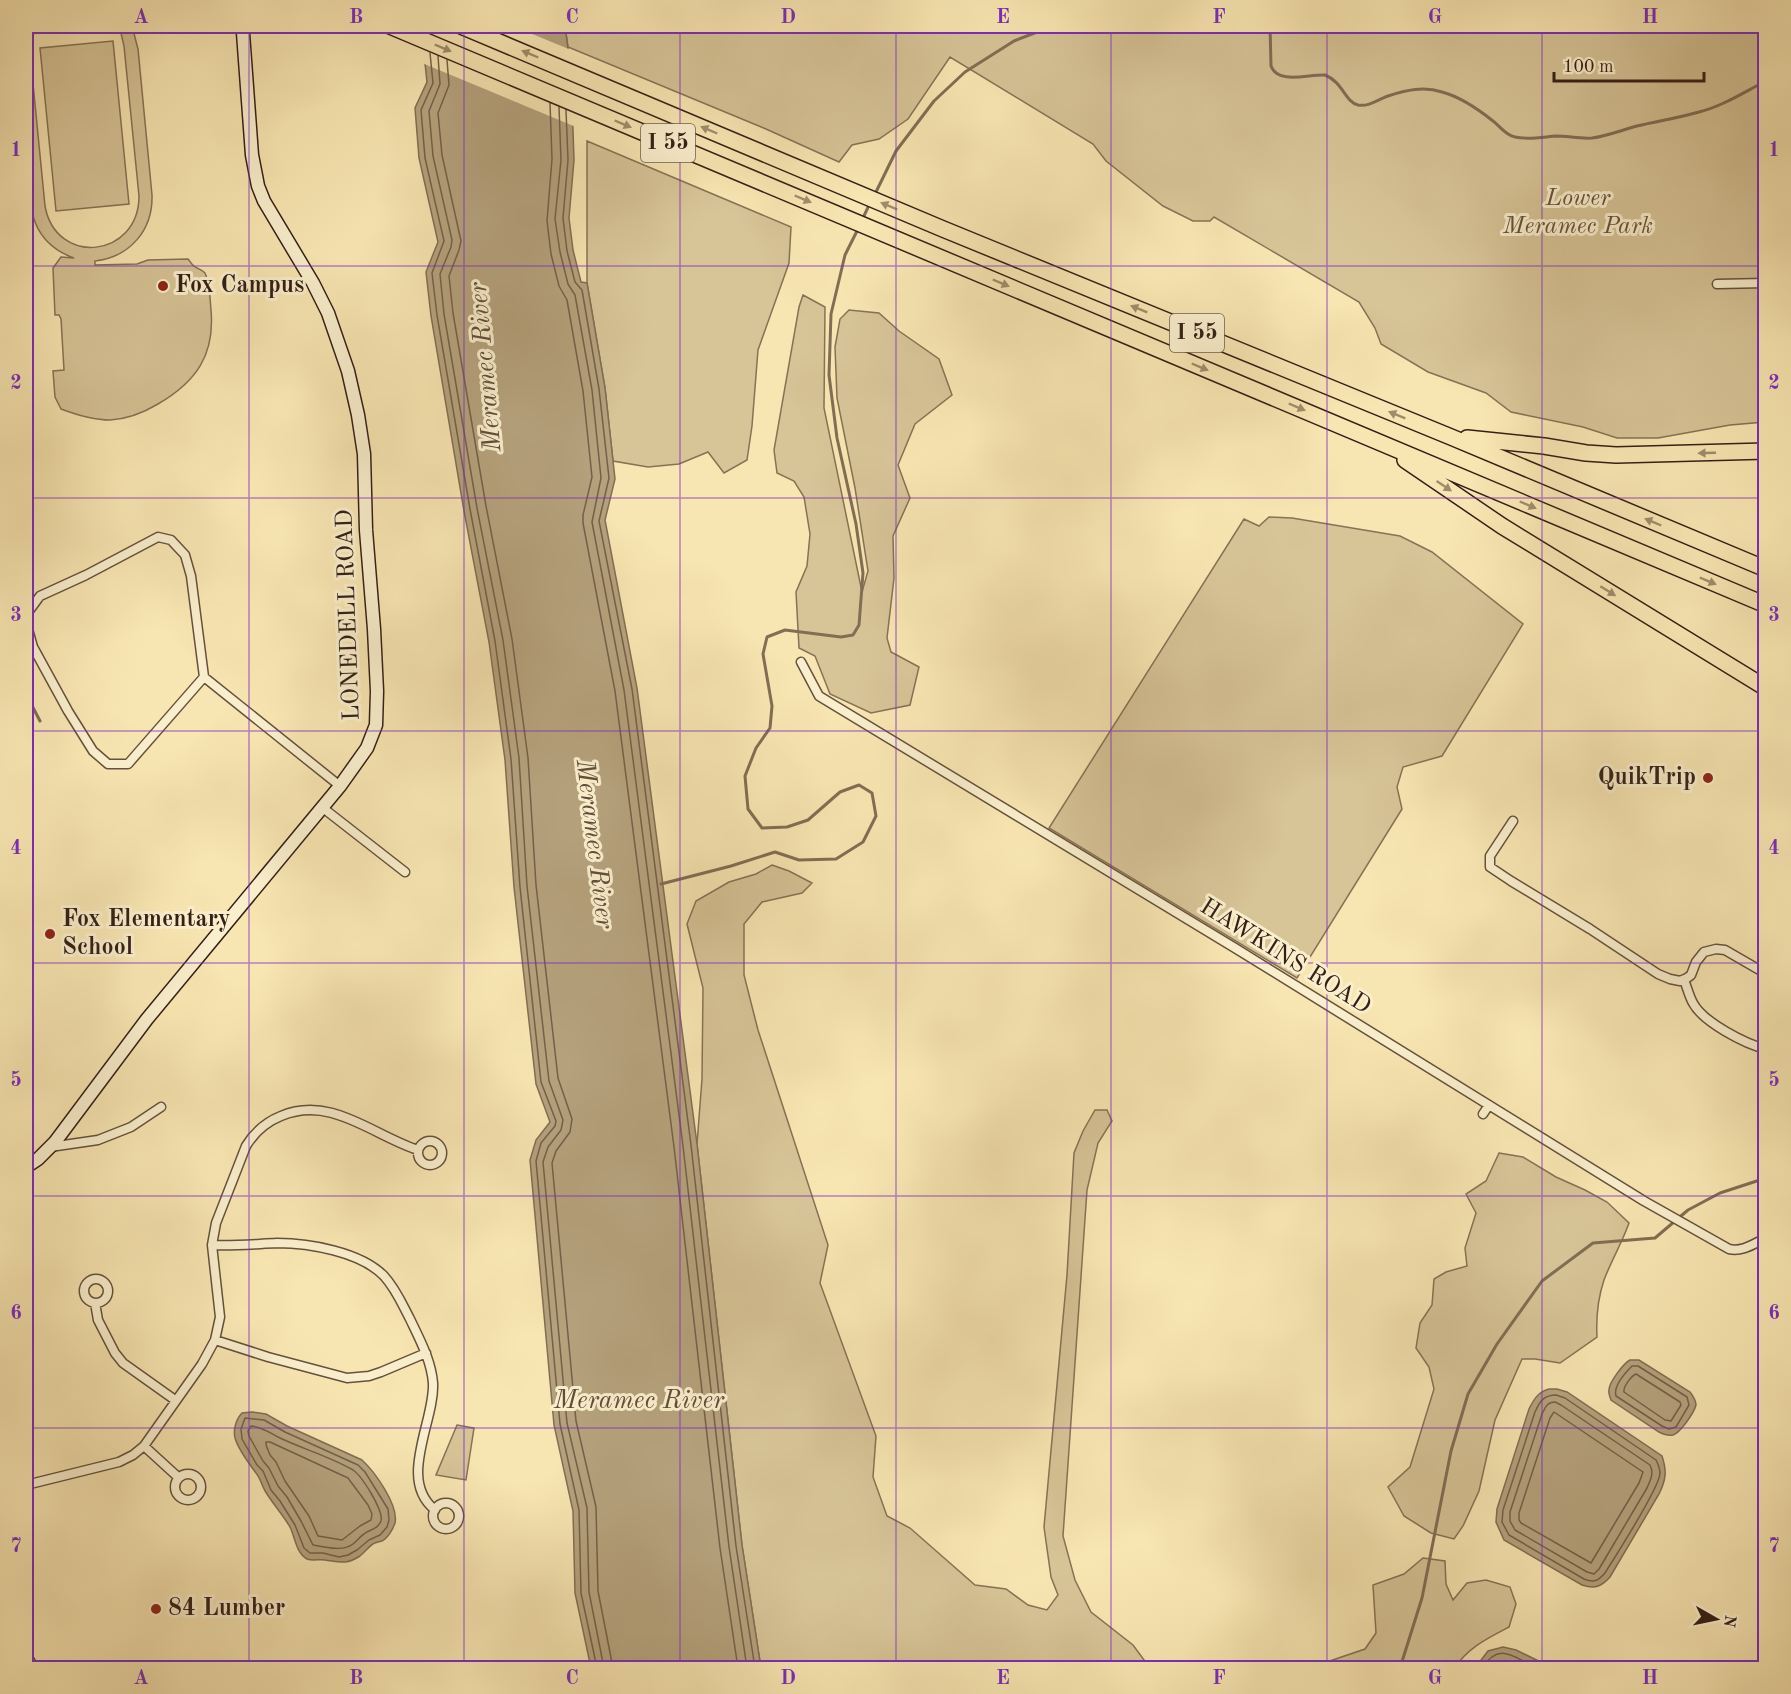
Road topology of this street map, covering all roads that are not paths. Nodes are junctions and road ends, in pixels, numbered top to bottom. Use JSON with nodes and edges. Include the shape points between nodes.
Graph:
{"nodes":[{"id":1,"x":390,"y":26,"type":"edge"},
{"id":2,"x":461,"y":26,"type":"edge"},
{"id":3,"x":243,"y":33,"type":"dead end"},
{"id":4,"x":1766,"y":283,"type":"edge"},
{"id":5,"x":1717,"y":284,"type":"dead end"},
{"id":6,"x":1451,"y":437,"type":"junction"},
{"id":7,"x":1378,"y":442,"type":"junction"},
{"id":8,"x":1766,"y":451,"type":"edge"},
{"id":9,"x":1766,"y":569,"type":"edge"},
{"id":10,"x":1766,"y":605,"type":"edge"},
{"id":11,"x":26,"y":615,"type":"edge"},
{"id":12,"x":26,"y":622,"type":"edge"},
{"id":13,"x":801,"y":662,"type":"dead end"},
{"id":14,"x":204,"y":677,"type":"junction"},
{"id":15,"x":1766,"y":688,"type":"edge"},
{"id":16,"x":340,"y":786,"type":"junction"},
{"id":17,"x":323,"y":808,"type":"junction"},
{"id":18,"x":1513,"y":821,"type":"dead end"},
{"id":19,"x":405,"y":872,"type":"dead end"},
{"id":20,"x":1764,"y":972,"type":"dead end"},
{"id":21,"x":1684,"y":980,"type":"junction"},
{"id":22,"x":1766,"y":1049,"type":"edge"},
{"id":23,"x":1489,"y":1105,"type":"junction"},
{"id":24,"x":161,"y":1107,"type":"dead end"},
{"id":25,"x":1484,"y":1114,"type":"dead end"},
{"id":26,"x":50,"y":1147,"type":"junction"},
{"id":27,"x":418,"y":1150,"type":"dead end"},
{"id":28,"x":26,"y":1167,"type":"edge"},
{"id":29,"x":1766,"y":1238,"type":"edge"},
{"id":30,"x":212,"y":1245,"type":"junction"},
{"id":31,"x":95,"y":1303,"type":"dead end"},
{"id":32,"x":215,"y":1340,"type":"junction"},
{"id":33,"x":426,"y":1353,"type":"junction"},
{"id":34,"x":175,"y":1401,"type":"junction"},
{"id":35,"x":144,"y":1446,"type":"junction"},
{"id":36,"x":179,"y":1478,"type":"dead end"},
{"id":37,"x":26,"y":1485,"type":"edge"},
{"id":38,"x":435,"y":1510,"type":"dead end"},
{"id":39,"x":26,"y":1659,"type":"edge"},
{"id":40,"x":31,"y":1668,"type":"edge"}],
"edges":[{"from":1,"to":7,"type":"highway","number":"I 55","one_way":true},
{"from":6,"to":2,"type":"highway","number":"I 55","one_way":true},
{"from":3,"to":16,"type":"street","name":"LONEDELL ROAD","via":[[257,182],[328,313],[348,371],[362,435],[377,712],[371,740]]},
{"from":4,"to":5,"type":"street"},
{"from":8,"to":6,"type":"highway","one_way":true,"via":[[1616,455]]},
{"from":9,"to":6,"type":"highway","number":"I 55","one_way":true},
{"from":7,"to":10,"type":"highway","number":"I 55","one_way":true},
{"from":7,"to":15,"type":"highway","one_way":true,"via":[[1502,526]]},
{"from":11,"to":14,"type":"street","via":[[40,596],[158,537],[171,540],[185,555],[191,576]]},
{"from":12,"to":14,"type":"street","via":[[33,647],[68,711],[93,751],[108,764],[128,764]]},
{"from":13,"to":23,"type":"street","name":"HAWKINS ROAD","via":[[819,696]]},
{"from":14,"to":16,"type":"street"},
{"from":16,"to":17,"type":"street","name":"LONEDELL ROAD"},
{"from":17,"to":19,"type":"street"},
{"from":17,"to":26,"type":"street","name":"LONEDELL ROAD","via":[[155,1008]]},
{"from":18,"to":21,"type":"street","via":[[1490,856],[1490,867],[1658,974]]},
{"from":20,"to":21,"type":"street","via":[[1716,949],[1704,952]]},
{"from":21,"to":22,"type":"street","via":[[1704,1017],[1736,1037]]},
{"from":23,"to":25,"type":"street"},
{"from":23,"to":29,"type":"street","name":"HAWKINS ROAD","via":[[1729,1249],[1746,1249]]},
{"from":24,"to":26,"type":"street","via":[[131,1128],[98,1140]]},
{"from":26,"to":28,"type":"street","name":"LONEDELL ROAD"},
{"from":27,"to":30,"type":"street","via":[[330,1111],[309,1109],[274,1119],[246,1146],[216,1223]]},
{"from":30,"to":32,"type":"street","via":[[220,1305]]},
{"from":30,"to":33,"type":"street","via":[[298,1245],[363,1261],[392,1286]]},
{"from":31,"to":34,"type":"street","via":[[98,1320],[123,1363]]},
{"from":32,"to":33,"type":"street","via":[[346,1378],[381,1372]]},
{"from":32,"to":34,"type":"street"},
{"from":33,"to":38,"type":"street","via":[[433,1386],[420,1450],[420,1482],[423,1496]]},
{"from":34,"to":35,"type":"street"},
{"from":35,"to":36,"type":"street"},
{"from":35,"to":37,"type":"street","via":[[119,1462]]},
{"from":39,"to":40,"type":"main road"}]}
